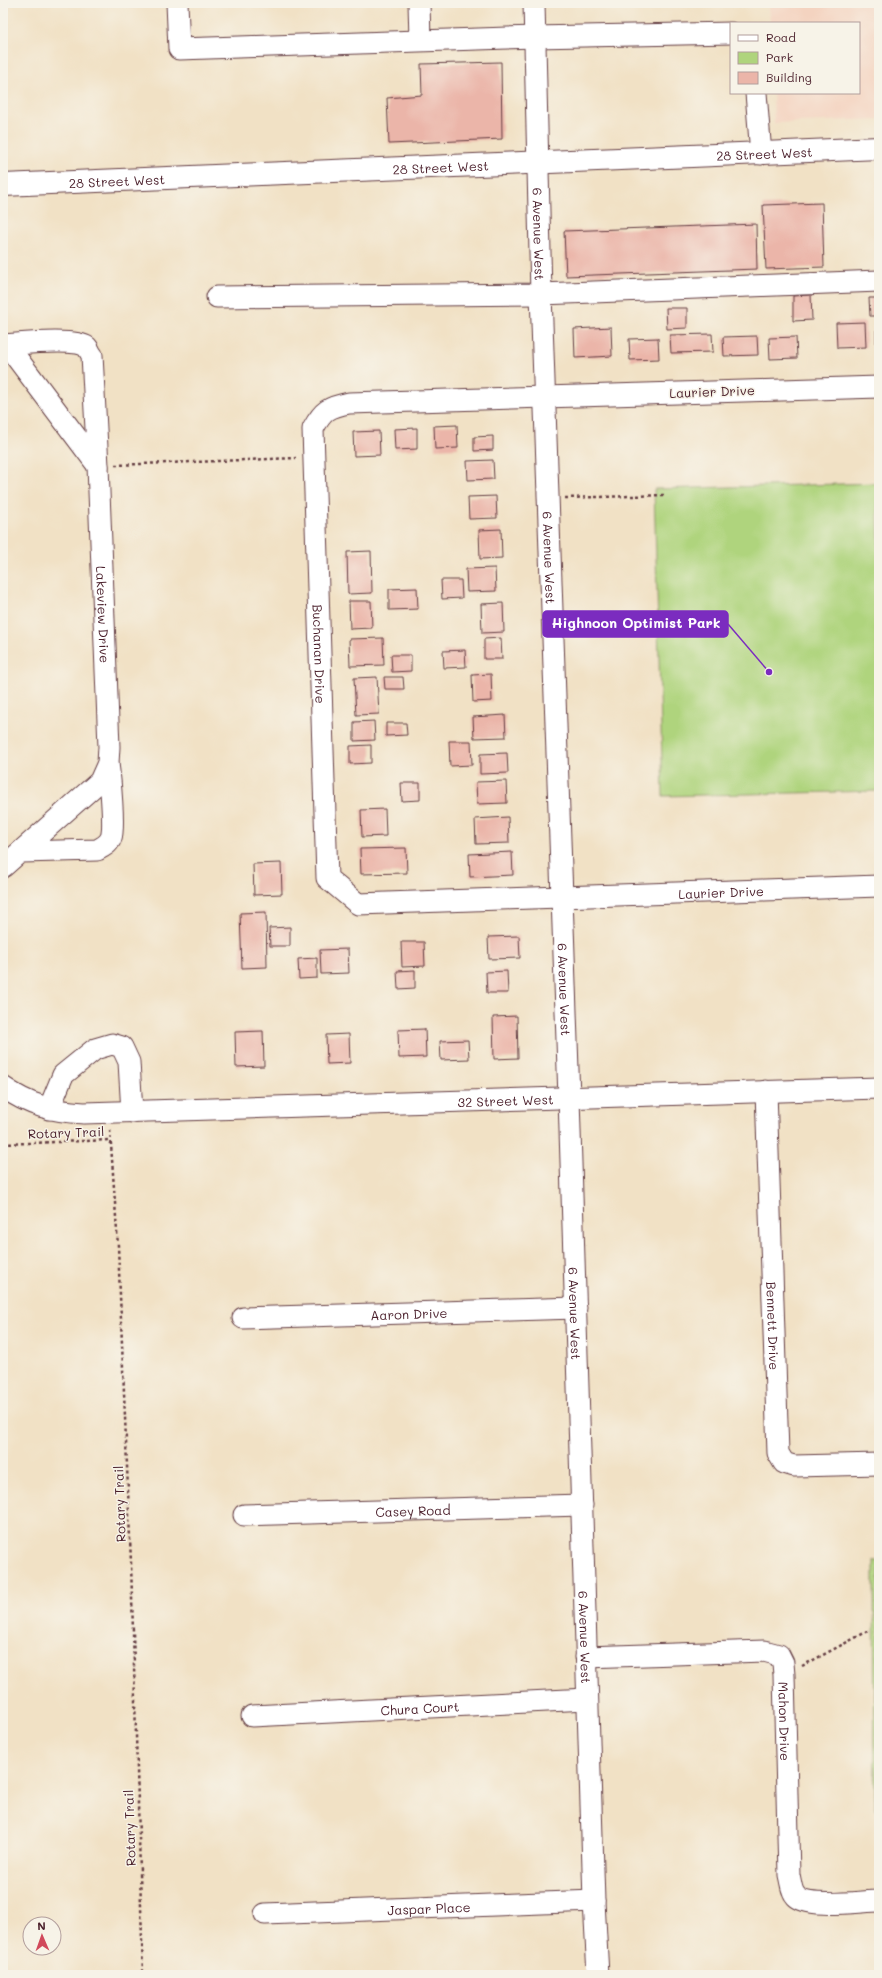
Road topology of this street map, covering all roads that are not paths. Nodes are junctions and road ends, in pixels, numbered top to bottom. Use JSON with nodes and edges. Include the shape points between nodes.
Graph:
{"nodes":[{"id":1,"x":177,"y":3,"type":"edge"},
{"id":2,"x":419,"y":3,"type":"edge"},
{"id":3,"x":534,"y":3,"type":"edge"},
{"id":4,"x":730,"y":33,"type":"edge"},
{"id":5,"x":535,"y":37,"type":"junction"},
{"id":6,"x":420,"y":40,"type":"junction"},
{"id":7,"x":756,"y":94,"type":"edge"},
{"id":8,"x":879,"y":148,"type":"edge"},
{"id":9,"x":761,"y":154,"type":"junction"},
{"id":10,"x":538,"y":162,"type":"junction"},
{"id":11,"x":3,"y":185,"type":"edge"},
{"id":12,"x":879,"y":281,"type":"edge"},
{"id":13,"x":542,"y":294,"type":"junction"},
{"id":14,"x":217,"y":297,"type":"dead end"},
{"id":15,"x":5,"y":345,"type":"edge"},
{"id":16,"x":879,"y":387,"type":"edge"},
{"id":17,"x":545,"y":396,"type":"junction"},
{"id":18,"x":98,"y":466,"type":"junction"},
{"id":19,"x":108,"y":763,"type":"junction"},
{"id":20,"x":22,"y":852,"type":"junction"},
{"id":21,"x":3,"y":867,"type":"edge"},
{"id":22,"x":879,"y":886,"type":"edge"},
{"id":23,"x":562,"y":896,"type":"junction"},
{"id":24,"x":3,"y":1087,"type":"edge"},
{"id":25,"x":879,"y":1088,"type":"edge"},
{"id":26,"x":766,"y":1091,"type":"junction"},
{"id":27,"x":569,"y":1098,"type":"junction"},
{"id":28,"x":49,"y":1109,"type":"junction"},
{"id":29,"x":132,"y":1112,"type":"junction"},
{"id":30,"x":576,"y":1308,"type":"junction"},
{"id":31,"x":243,"y":1318,"type":"dead end"},
{"id":32,"x":879,"y":1464,"type":"edge"},
{"id":33,"x":582,"y":1505,"type":"junction"},
{"id":34,"x":244,"y":1515,"type":"dead end"},
{"id":35,"x":586,"y":1657,"type":"junction"},
{"id":36,"x":587,"y":1699,"type":"junction"},
{"id":37,"x":252,"y":1716,"type":"dead end"},
{"id":38,"x":594,"y":1901,"type":"junction"},
{"id":39,"x":879,"y":1901,"type":"edge"},
{"id":40,"x":265,"y":1914,"type":"dead end"},
{"id":41,"x":598,"y":1975,"type":"edge"}],
"edges":[{"from":1,"to":6,"type":"street","via":[[179,49]]},
{"from":2,"to":6,"type":"street"},
{"from":3,"to":5,"type":"street","name":"6 Avenue West"},
{"from":4,"to":5,"type":"street"},
{"from":5,"to":6,"type":"street"},
{"from":5,"to":10,"type":"street","name":"6 Avenue West"},
{"from":7,"to":9,"type":"street"},
{"from":8,"to":9,"type":"main road","name":"28 Street West"},
{"from":9,"to":10,"type":"main road","name":"28 Street West"},
{"from":10,"to":11,"type":"main road","name":"28 Street West"},
{"from":10,"to":13,"type":"street","name":"6 Avenue West"},
{"from":12,"to":13,"type":"street"},
{"from":13,"to":14,"type":"street"},
{"from":13,"to":17,"type":"street","name":"6 Avenue West"},
{"from":15,"to":18,"type":"street","name":"Lakeview Drive"},
{"from":15,"to":18,"type":"street","name":"Lakeview Drive","via":[[65,342],[87,347],[94,366]]},
{"from":16,"to":17,"type":"street","name":"Laurier Drive"},
{"from":17,"to":23,"type":"street","name":"6 Avenue West"},
{"from":17,"to":23,"type":"street","name":"Buchanan Drive","via":[[349,403],[332,406],[320,415],[313,429],[327,878],[358,904]]},
{"from":18,"to":19,"type":"street","name":"Lakeview Drive"},
{"from":19,"to":20,"type":"street","name":"Lakeview Drive","via":[[100,781]]},
{"from":19,"to":20,"type":"street","name":"Lakeview Drive","via":[[112,826],[111,837],[106,845],[97,850]]},
{"from":20,"to":21,"type":"street","name":"Lakeview Drive"},
{"from":22,"to":23,"type":"street","name":"Laurier Drive"},
{"from":23,"to":27,"type":"street","name":"6 Avenue West"},
{"from":24,"to":28,"type":"street","name":"32 Street West","via":[[32,1104]]},
{"from":25,"to":26,"type":"street","name":"32 Street West"},
{"from":26,"to":27,"type":"street","name":"32 Street West"},
{"from":26,"to":32,"type":"street","name":"Bennett Drive","via":[[778,1453],[784,1463],[794,1466]]},
{"from":27,"to":29,"type":"street","name":"32 Street West"},
{"from":27,"to":30,"type":"street","name":"6 Avenue West"},
{"from":28,"to":29,"type":"street","name":"32 Street West","via":[[84,1113]]},
{"from":28,"to":29,"type":"street","via":[[64,1075],[95,1048],[112,1044],[122,1047],[129,1062]]},
{"from":30,"to":31,"type":"street","name":"Aaron Drive"},
{"from":30,"to":33,"type":"street","name":"6 Avenue West"},
{"from":33,"to":34,"type":"street","name":"Casey Road"},
{"from":33,"to":35,"type":"street","name":"6 Avenue West"},
{"from":35,"to":36,"type":"street","name":"6 Avenue West"},
{"from":35,"to":39,"type":"street","name":"Mahon Drive","via":[[764,1651],[779,1655],[784,1675],[789,1868],[792,1888],[796,1896],[811,1903]]},
{"from":36,"to":37,"type":"street","name":"Chura Court"},
{"from":36,"to":38,"type":"street","name":"6 Avenue West"},
{"from":38,"to":40,"type":"street","name":"Jaspar Place"},
{"from":38,"to":41,"type":"street","name":"6 Avenue West"}]}
